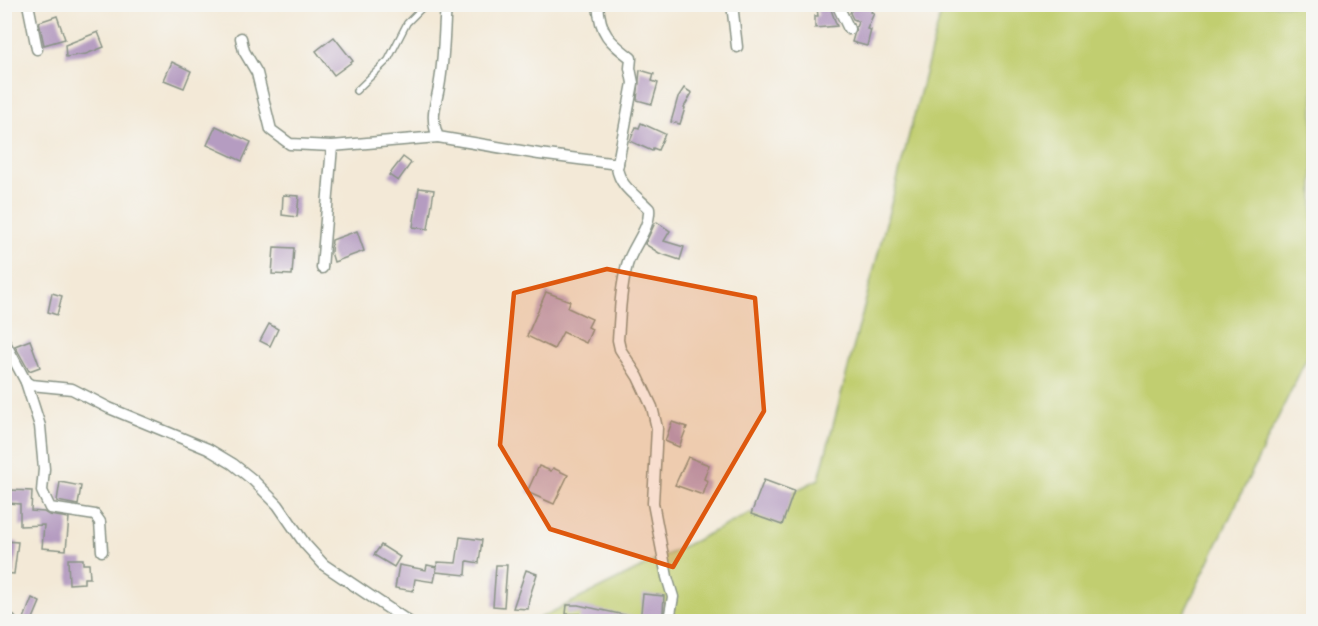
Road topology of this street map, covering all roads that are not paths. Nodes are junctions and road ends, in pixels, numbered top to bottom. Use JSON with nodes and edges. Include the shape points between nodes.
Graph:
{"nodes":[{"id":1,"x":28,"y":4,"type":"edge"},
{"id":2,"x":426,"y":4,"type":"edge"},
{"id":3,"x":446,"y":4,"type":"edge"},
{"id":4,"x":598,"y":4,"type":"edge"},
{"id":5,"x":732,"y":4,"type":"edge"},
{"id":6,"x":837,"y":4,"type":"edge"},
{"id":7,"x":849,"y":30,"type":"dead end"},
{"id":8,"x":241,"y":38,"type":"dead end"},
{"id":9,"x":737,"y":47,"type":"dead end"},
{"id":10,"x":37,"y":49,"type":"dead end"},
{"id":11,"x":356,"y":91,"type":"dead end"},
{"id":12,"x":438,"y":137,"type":"junction"},
{"id":13,"x":332,"y":146,"type":"junction"},
{"id":14,"x":618,"y":164,"type":"junction"},
{"id":15,"x":322,"y":268,"type":"dead end"},
{"id":16,"x":4,"y":341,"type":"edge"},
{"id":17,"x":26,"y":382,"type":"junction"},
{"id":18,"x":102,"y":551,"type":"dead end"},
{"id":19,"x":4,"y":613,"type":"edge"},
{"id":20,"x":12,"y":621,"type":"edge"},
{"id":21,"x":409,"y":621,"type":"edge"},
{"id":22,"x":666,"y":621,"type":"edge"}],
"edges":[{"from":1,"to":10,"type":"street"},
{"from":2,"to":11,"type":"lane","via":[[407,23],[388,60]]},
{"from":3,"to":12,"type":"street","via":[[433,125]]},
{"from":4,"to":14,"type":"street","via":[[609,41],[631,58],[633,82]]},
{"from":5,"to":9,"type":"street"},
{"from":6,"to":7,"type":"street"},
{"from":8,"to":13,"type":"street","via":[[256,73],[271,130],[290,144]]},
{"from":12,"to":13,"type":"street"},
{"from":12,"to":14,"type":"street"},
{"from":13,"to":15,"type":"street"},
{"from":14,"to":22,"type":"street","via":[[622,183],[650,209],[623,282],[618,340],[652,407],[657,428],[653,503],[673,597]]},
{"from":16,"to":17,"type":"street"},
{"from":17,"to":18,"type":"street","via":[[40,426],[42,491],[48,505],[95,515],[100,522]]},
{"from":17,"to":21,"type":"street","via":[[72,389],[208,449],[233,464],[278,505],[324,565]]},
{"from":19,"to":20,"type":"street"}]}
